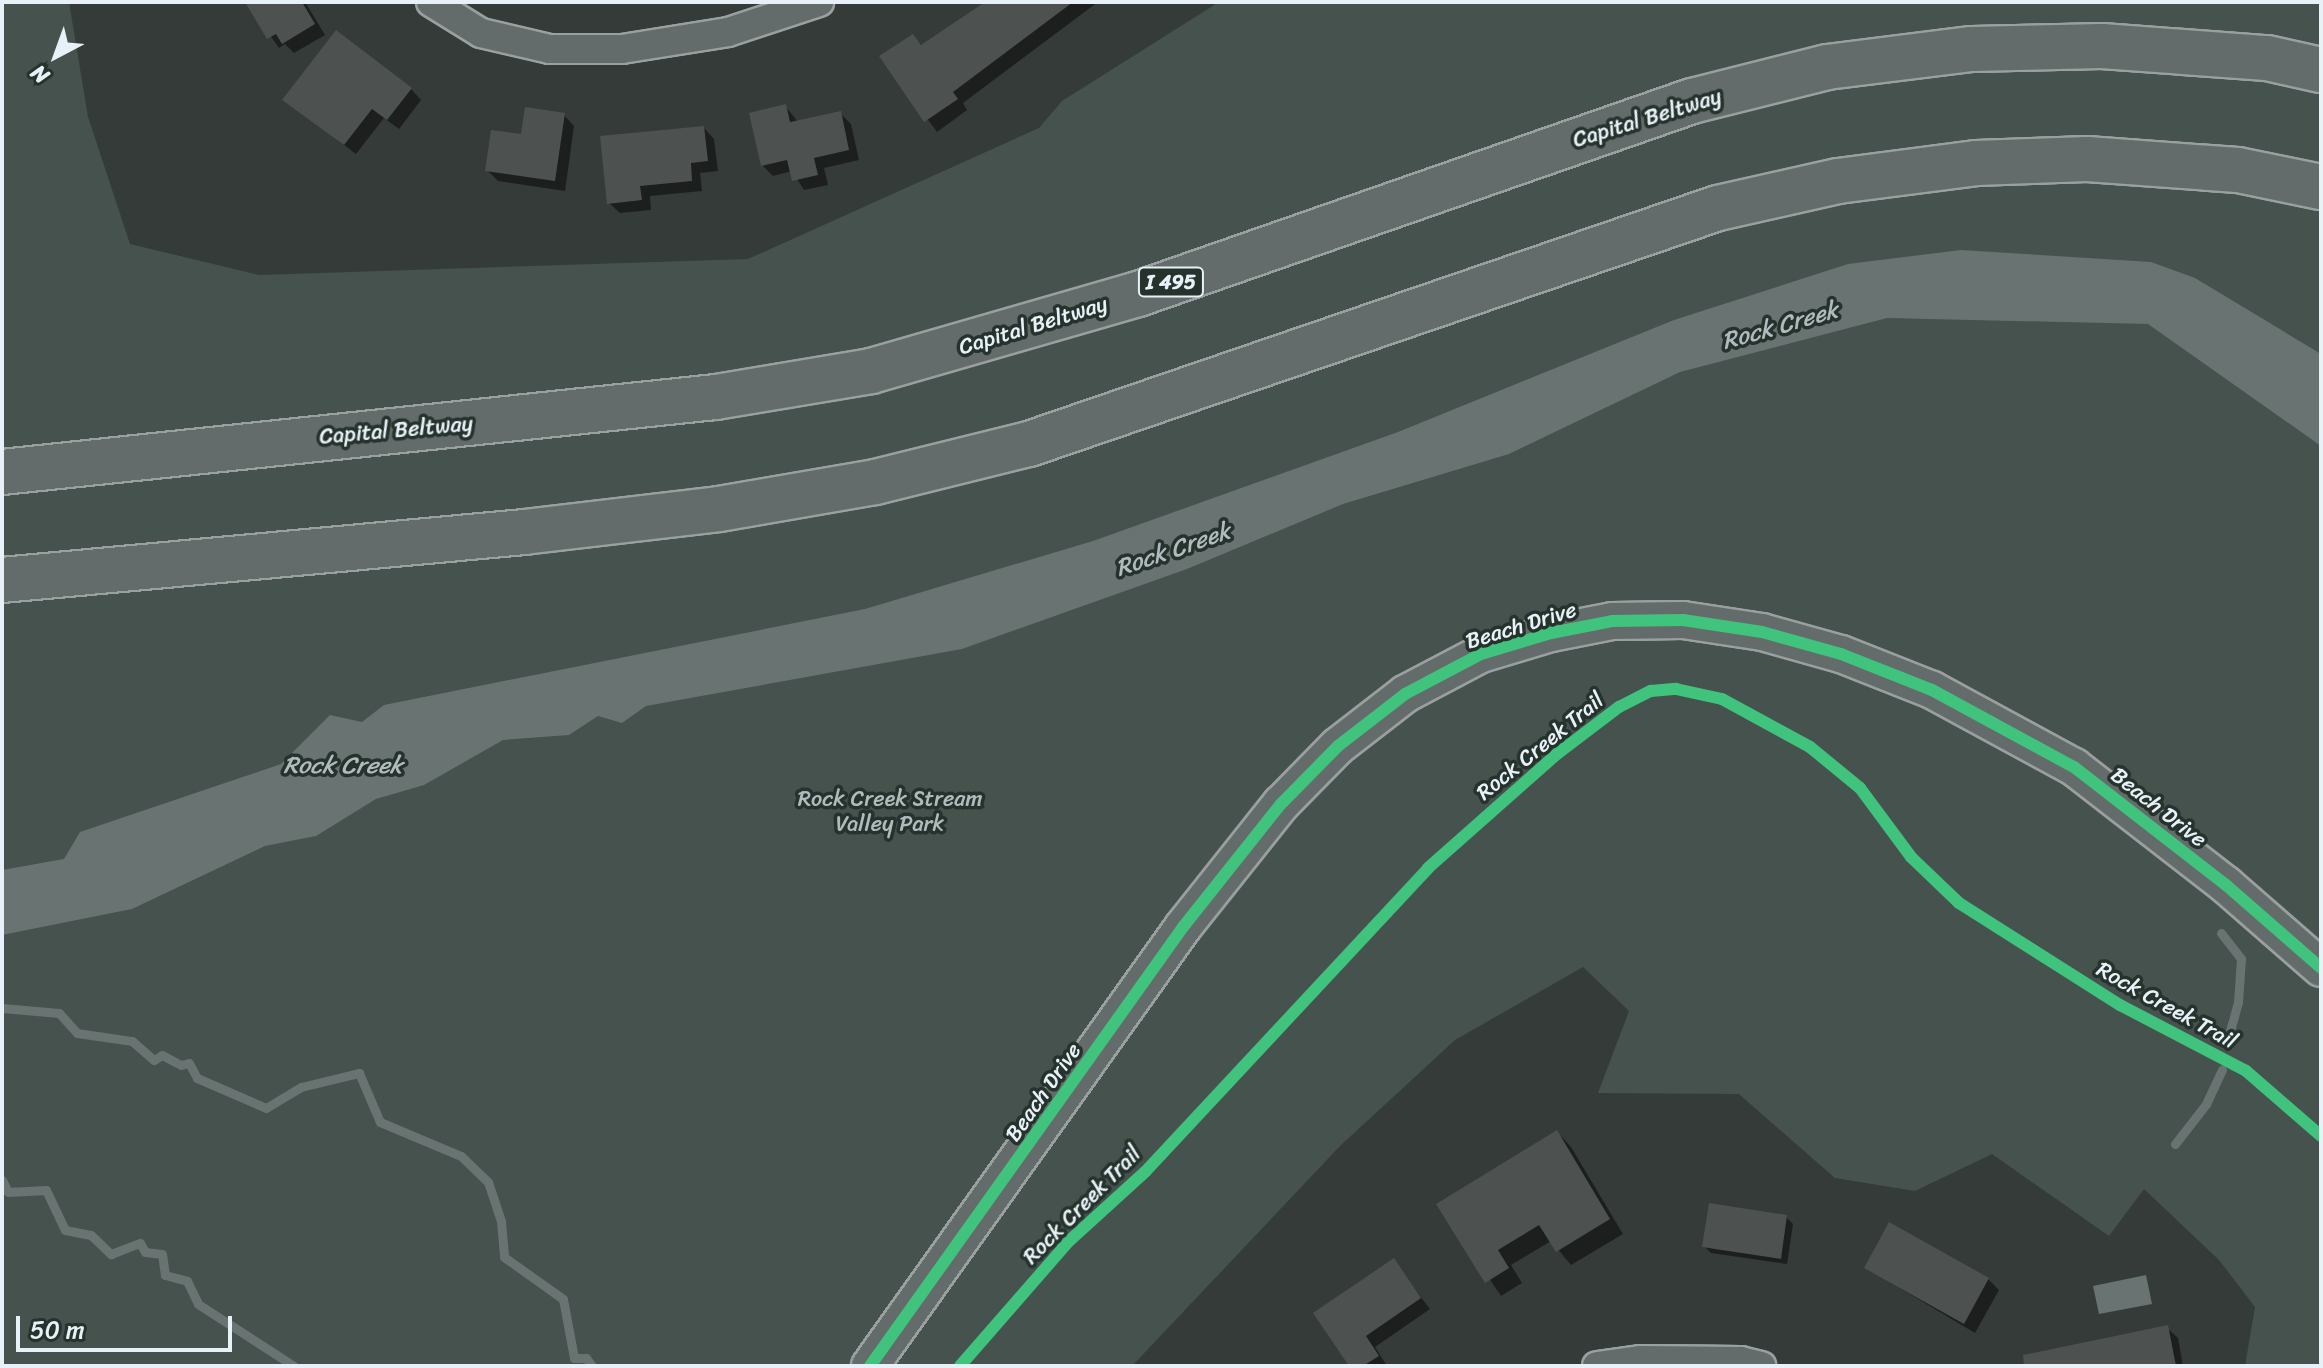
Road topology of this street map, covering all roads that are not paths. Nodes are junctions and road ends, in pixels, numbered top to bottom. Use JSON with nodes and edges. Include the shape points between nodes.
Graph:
{"nodes":[{"id":1,"x":431,"y":2,"type":"edge"},
{"id":2,"x":819,"y":2,"type":"edge"},
{"id":3,"x":2321,"y":70,"type":"edge"},
{"id":4,"x":2321,"y":187,"type":"edge"},
{"id":5,"x":2,"y":472,"type":"edge"},
{"id":6,"x":2,"y":580,"type":"edge"},
{"id":7,"x":2321,"y":968,"type":"edge"},
{"id":8,"x":870,"y":1366,"type":"edge"},
{"id":9,"x":1597,"y":1366,"type":"edge"},
{"id":10,"x":1761,"y":1366,"type":"edge"}],
"edges":[{"from":1,"to":2,"type":"street","via":[[481,33],[550,49],[622,49],[728,32]]},
{"from":3,"to":5,"type":"highway","name":"Capital Beltway","number":"I 495","via":[[2267,58],[2102,46],[1972,49],[1827,67],[1692,101],[1138,294],[871,371],[716,397]]},
{"from":4,"to":6,"type":"highway","via":[[2238,170],[2087,159],[1976,163],[1838,181],[1718,208],[1043,439],[875,482],[719,509],[524,532]]},
{"from":7,"to":8,"type":"street","name":"Beach Drive","via":[[2226,885],[2074,767],[1932,690],[1841,654],[1762,632],[1683,620],[1612,621],[1551,633],[1481,654],[1405,694],[1338,746],[1281,804],[1183,927]]},
{"from":9,"to":10,"type":"street","via":[[1640,1360],[1741,1361]]}]}
